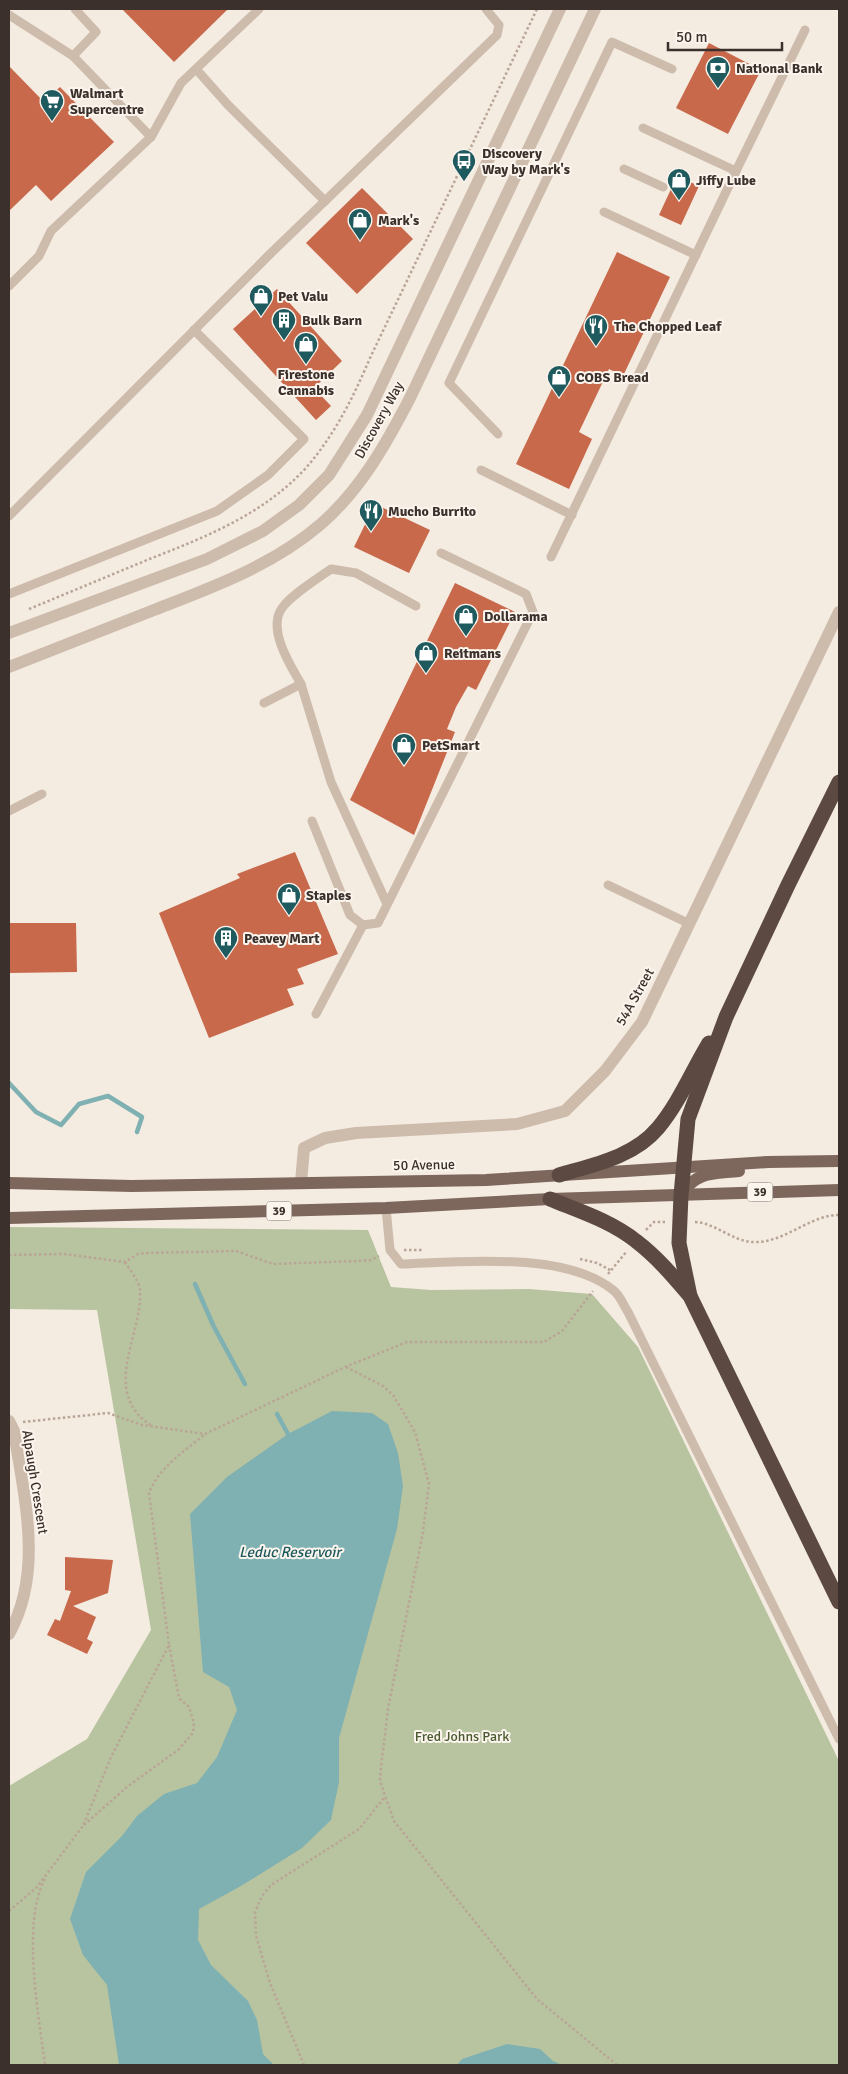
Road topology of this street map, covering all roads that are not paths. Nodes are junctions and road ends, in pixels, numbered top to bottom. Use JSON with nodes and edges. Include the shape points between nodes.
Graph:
{"nodes":[{"id":1,"x":75,"y":9,"type":"edge"},
{"id":2,"x":259,"y":9,"type":"edge"},
{"id":3,"x":486,"y":9,"type":"edge"},
{"id":4,"x":560,"y":9,"type":"edge"},
{"id":5,"x":595,"y":9,"type":"edge"},
{"id":6,"x":9,"y":15,"type":"edge"},
{"id":7,"x":805,"y":30,"type":"dead end"},
{"id":8,"x":73,"y":56,"type":"junction"},
{"id":9,"x":196,"y":69,"type":"junction"},
{"id":10,"x":672,"y":69,"type":"dead end"},
{"id":11,"x":643,"y":128,"type":"dead end"},
{"id":12,"x":151,"y":137,"type":"junction"},
{"id":13,"x":624,"y":169,"type":"dead end"},
{"id":14,"x":736,"y":171,"type":"junction"},
{"id":15,"x":663,"y":187,"type":"dead end"},
{"id":16,"x":325,"y":201,"type":"junction"},
{"id":17,"x":604,"y":212,"type":"dead end"},
{"id":18,"x":696,"y":255,"type":"junction"},
{"id":19,"x":9,"y":286,"type":"edge"},
{"id":20,"x":194,"y":330,"type":"junction"},
{"id":21,"x":498,"y":434,"type":"dead end"},
{"id":22,"x":481,"y":470,"type":"dead end"},
{"id":23,"x":572,"y":515,"type":"junction"},
{"id":24,"x":9,"y":516,"type":"edge"},
{"id":25,"x":441,"y":553,"type":"dead end"},
{"id":26,"x":552,"y":557,"type":"dead end"},
{"id":27,"x":9,"y":594,"type":"edge"},
{"id":28,"x":416,"y":606,"type":"dead end"},
{"id":29,"x":839,"y":612,"type":"edge"},
{"id":30,"x":9,"y":633,"type":"edge"},
{"id":31,"x":9,"y":667,"type":"edge"},
{"id":32,"x":301,"y":684,"type":"junction"},
{"id":33,"x":264,"y":703,"type":"dead end"},
{"id":34,"x":839,"y":782,"type":"edge"},
{"id":35,"x":42,"y":794,"type":"dead end"},
{"id":36,"x":9,"y":811,"type":"edge"},
{"id":37,"x":312,"y":821,"type":"dead end"},
{"id":38,"x":608,"y":885,"type":"dead end"},
{"id":39,"x":387,"y":904,"type":"junction"},
{"id":40,"x":690,"y":924,"type":"junction"},
{"id":41,"x":363,"y":925,"type":"junction"},
{"id":42,"x":316,"y":1014,"type":"dead end"},
{"id":43,"x":726,"y":1017,"type":"junction"},
{"id":44,"x":823,"y":1161,"type":"junction"},
{"id":45,"x":839,"y":1161,"type":"edge"},
{"id":46,"x":683,"y":1166,"type":"junction"},
{"id":47,"x":559,"y":1175,"type":"junction"},
{"id":48,"x":301,"y":1182,"type":"junction"},
{"id":49,"x":9,"y":1183,"type":"edge"},
{"id":50,"x":839,"y":1190,"type":"edge"},
{"id":51,"x":681,"y":1195,"type":"junction"},
{"id":52,"x":550,"y":1199,"type":"junction"},
{"id":53,"x":386,"y":1208,"type":"junction"},
{"id":54,"x":9,"y":1218,"type":"edge"},
{"id":55,"x":690,"y":1296,"type":"junction"},
{"id":56,"x":9,"y":1422,"type":"edge"},
{"id":57,"x":839,"y":1602,"type":"edge"},
{"id":58,"x":9,"y":1634,"type":"edge"},
{"id":59,"x":839,"y":1739,"type":"edge"}],
"edges":[{"from":1,"to":8,"type":"lane","via":[[96,32]]},
{"from":2,"to":9,"type":"lane"},
{"from":3,"to":16,"type":"lane","via":[[499,25],[497,35]]},
{"from":4,"to":30,"type":"street","name":"Discovery Way","via":[[366,415],[328,475],[284,517],[247,540],[206,559]]},
{"from":5,"to":31,"type":"street","name":"Discovery Way","via":[[410,398],[388,441],[355,488],[304,537],[240,576]]},
{"from":6,"to":8,"type":"lane"},
{"from":7,"to":14,"type":"lane"},
{"from":8,"to":12,"type":"lane"},
{"from":9,"to":12,"type":"lane","via":[[181,83]]},
{"from":9,"to":16,"type":"lane"},
{"from":10,"to":21,"type":"lane","via":[[612,42],[449,383]]},
{"from":11,"to":14,"type":"lane"},
{"from":12,"to":19,"type":"lane","via":[[51,231],[39,256]]},
{"from":13,"to":15,"type":"lane"},
{"from":14,"to":18,"type":"lane"},
{"from":16,"to":20,"type":"lane"},
{"from":17,"to":18,"type":"lane"},
{"from":18,"to":23,"type":"lane"},
{"from":20,"to":24,"type":"lane"},
{"from":20,"to":27,"type":"lane","via":[[304,439],[268,476],[217,510]]},
{"from":22,"to":23,"type":"lane"},
{"from":23,"to":26,"type":"lane"},
{"from":25,"to":39,"type":"lane","via":[[526,594],[533,612]]},
{"from":28,"to":32,"type":"lane","via":[[356,573],[331,569],[283,606],[278,616],[285,656]]},
{"from":29,"to":40,"type":"street","name":"54A Street"},
{"from":32,"to":33,"type":"lane"},
{"from":32,"to":39,"type":"lane","via":[[331,782]]},
{"from":34,"to":43,"type":"highway"},
{"from":35,"to":36,"type":"lane"},
{"from":37,"to":41,"type":"lane","via":[[350,915]]},
{"from":38,"to":40,"type":"lane"},
{"from":39,"to":41,"type":"lane","via":[[378,923]]},
{"from":40,"to":48,"type":"street","name":"54A Street","via":[[642,1022],[605,1071],[564,1111],[517,1124],[356,1133],[325,1138],[304,1148]]},
{"from":41,"to":42,"type":"lane"},
{"from":43,"to":46,"type":"highway","via":[[688,1119]]},
{"from":43,"to":47,"type":"highway","via":[[657,1130],[626,1152]]},
{"from":44,"to":45,"type":"main road","name":"50 Avenue","number":"39"},
{"from":44,"to":46,"type":"main road","name":"50 Avenue","number":"39"},
{"from":44,"to":51,"type":"main road","via":[[700,1176],[687,1185]]},
{"from":46,"to":47,"type":"main road","name":"50 Avenue","number":"39"},
{"from":46,"to":51,"type":"highway"},
{"from":47,"to":48,"type":"main road","name":"50 Avenue","number":"39","via":[[486,1180]]},
{"from":48,"to":49,"type":"main road","name":"50 Avenue","number":"39","via":[[132,1186]]},
{"from":50,"to":51,"type":"main road","number":"39"},
{"from":51,"to":52,"type":"main road","number":"39"},
{"from":51,"to":55,"type":"highway","via":[[679,1243]]},
{"from":52,"to":53,"type":"main road","number":"39"},
{"from":52,"to":55,"type":"highway","via":[[606,1222],[635,1240],[667,1268]]},
{"from":53,"to":54,"type":"main road","number":"39"},
{"from":53,"to":59,"type":"lane","via":[[390,1250],[401,1264],[523,1262],[577,1271],[614,1291],[628,1312]]},
{"from":55,"to":57,"type":"highway"},
{"from":56,"to":58,"type":"street","name":"Alpaugh Crescent","via":[[14,1431],[29,1548],[29,1573]]}]}
